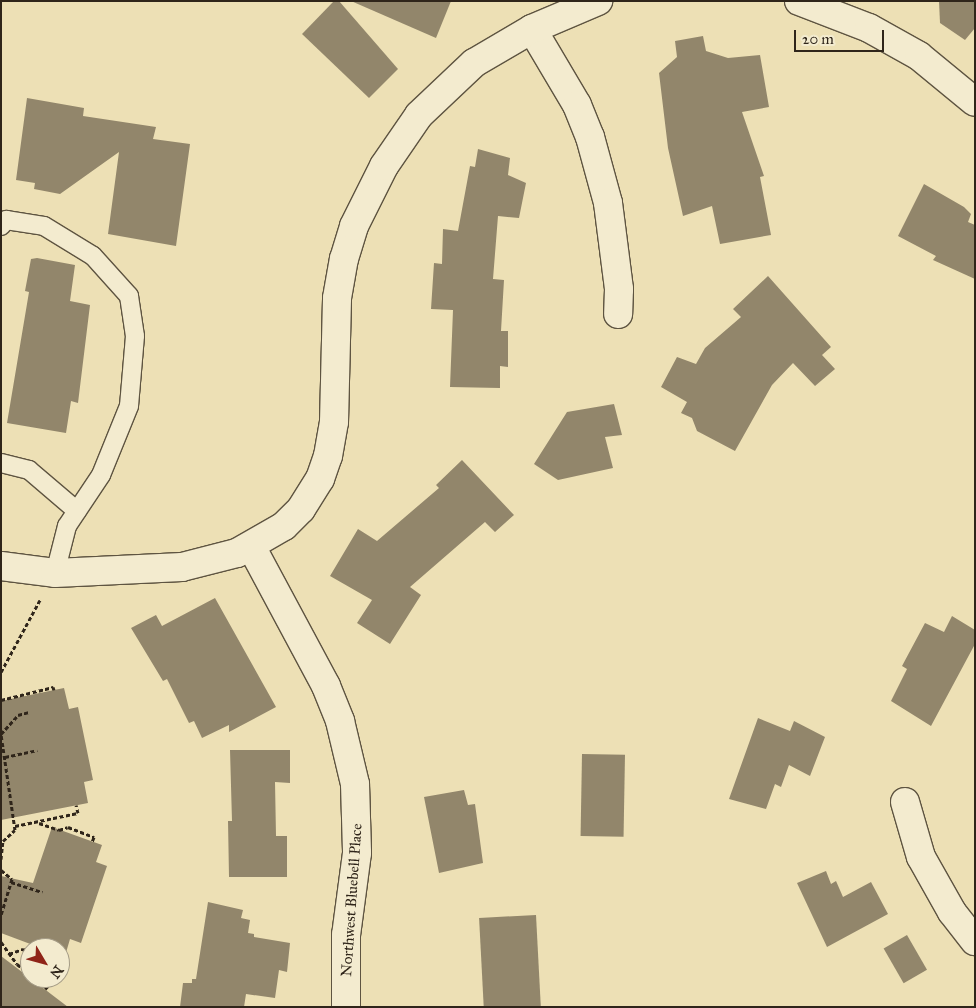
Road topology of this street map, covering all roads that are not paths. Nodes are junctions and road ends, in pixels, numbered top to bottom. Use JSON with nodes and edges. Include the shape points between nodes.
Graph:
{"nodes":[{"id":1,"x":598,"y":1,"type":"edge"},
{"id":2,"x":799,"y":1,"type":"edge"},
{"id":3,"x":532,"y":29,"type":"junction"},
{"id":4,"x":975,"y":102,"type":"edge"},
{"id":5,"x":1,"y":226,"type":"edge"},
{"id":6,"x":618,"y":314,"type":"dead end"},
{"id":7,"x":1,"y":463,"type":"edge"},
{"id":8,"x":77,"y":511,"type":"junction"},
{"id":9,"x":251,"y":546,"type":"junction"},
{"id":10,"x":1,"y":566,"type":"edge"},
{"id":11,"x":55,"y":573,"type":"junction"},
{"id":12,"x":905,"y":802,"type":"dead end"},
{"id":13,"x":975,"y":941,"type":"edge"},
{"id":14,"x":346,"y":1007,"type":"edge"}],
"edges":[{"from":1,"to":3,"type":"street"},
{"from":2,"to":4,"type":"street","via":[[870,28],[919,56]]},
{"from":3,"to":6,"type":"street","via":[[577,105],[590,136],[608,203],[619,289]]},
{"from":3,"to":9,"type":"street","via":[[474,63],[445,87],[419,115],[384,166],[354,226],[344,259],[337,298],[334,422],[323,472],[301,509],[284,526]]},
{"from":5,"to":8,"type":"lane","via":[[6,220],[44,226],[93,256],[129,296],[135,336],[129,406],[101,475]]},
{"from":7,"to":8,"type":"lane","via":[[29,470]]},
{"from":8,"to":11,"type":"lane","via":[[67,526]]},
{"from":9,"to":11,"type":"street","via":[[211,562],[182,567]]},
{"from":9,"to":14,"type":"street","name":"Northwest Bluebell Place","via":[[326,686],[340,721],[355,784],[357,853],[346,935]]},
{"from":10,"to":11,"type":"street"},
{"from":12,"to":13,"type":"street","via":[[921,857],[952,912]]}]}
